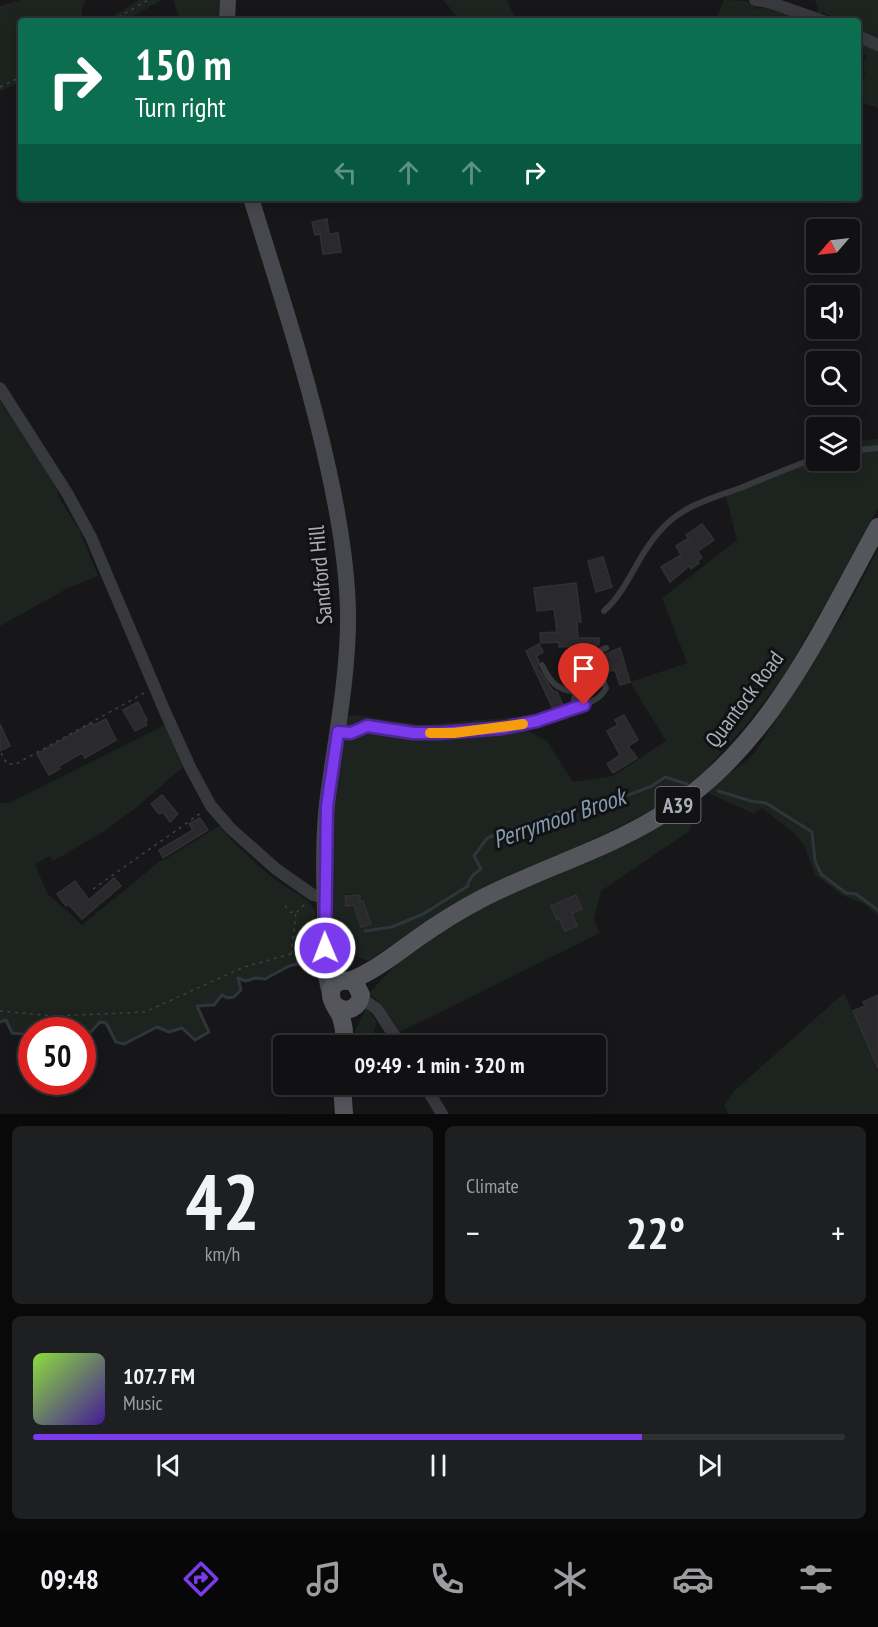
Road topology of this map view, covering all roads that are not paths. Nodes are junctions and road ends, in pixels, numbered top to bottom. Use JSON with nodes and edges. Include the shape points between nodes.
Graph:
{"nodes":[{"id":1,"x":228,"y":0,"type":"edge"},
{"id":2,"x":755,"y":0,"type":"edge"},
{"id":3,"x":227,"y":18,"type":"edge"},
{"id":4,"x":814,"y":18,"type":"edge"},
{"id":5,"x":861,"y":37,"type":"edge"},
{"id":6,"x":878,"y":45,"type":"edge"},
{"id":7,"x":252,"y":201,"type":"edge"},
{"id":8,"x":0,"y":388,"type":"edge"},
{"id":9,"x":878,"y":448,"type":"edge"},
{"id":10,"x":860,"y":450,"type":"edge"},
{"id":11,"x":806,"y":462,"type":"edge"},
{"id":12,"x":878,"y":527,"type":"edge"},
{"id":13,"x":604,"y":611,"type":"dead end"},
{"id":14,"x":606,"y":648,"type":"dead end"},
{"id":15,"x":542,"y":665,"type":"dead end"},
{"id":16,"x":586,"y":674,"type":"junction"},
{"id":17,"x":575,"y":692,"type":"junction"},
{"id":18,"x":573,"y":707,"type":"junction"},
{"id":19,"x":338,"y":732,"type":"junction"},
{"id":20,"x":319,"y":897,"type":"junction"},
{"id":21,"x":325,"y":952,"type":"junction"},
{"id":22,"x":354,"y":992,"type":"junction"},
{"id":23,"x":333,"y":1000,"type":"junction"},
{"id":24,"x":343,"y":1035,"type":"edge"},
{"id":25,"x":346,"y":1035,"type":"edge"},
{"id":26,"x":394,"y":1035,"type":"edge"},
{"id":27,"x":343,"y":1095,"type":"edge"},
{"id":28,"x":431,"y":1095,"type":"edge"},
{"id":29,"x":344,"y":1114,"type":"edge"},
{"id":30,"x":442,"y":1114,"type":"edge"}],
"edges":[{"from":1,"to":3,"type":"main road"},
{"from":2,"to":4,"type":"street"},
{"from":5,"to":6,"type":"street"},
{"from":7,"to":19,"type":"main road","name":"Sandford Hill","via":[[295,338],[342,540],[348,613]]},
{"from":8,"to":20,"type":"street","via":[[91,537],[154,687],[211,806],[245,843]]},
{"from":9,"to":10,"type":"lane"},
{"from":11,"to":13,"type":"lane","via":[[701,501],[678,516],[658,532],[615,601]]},
{"from":12,"to":22,"type":"main road","name":"Quantock Road","number":"A39","via":[[784,691],[757,729],[707,782],[645,825],[470,905],[374,968]]},
{"from":14,"to":16,"type":"lane","via":[[587,656]]},
{"from":15,"to":17,"type":"lane","via":[[555,685]]},
{"from":16,"to":17,"type":"lane"},
{"from":16,"to":18,"type":"lane","via":[[601,675],[606,688],[594,700]]},
{"from":17,"to":18,"type":"lane"},
{"from":18,"to":19,"type":"lane","via":[[537,721],[483,730],[414,733],[367,726],[351,733]]},
{"from":19,"to":20,"type":"main road","name":"Sandford Hill"},
{"from":20,"to":21,"type":"main road","name":"Sandford Hill"},
{"from":21,"to":22,"type":"main road","via":[[334,972]]},
{"from":21,"to":23,"type":"main road","name":"Sandford Hill","via":[[326,977]]},
{"from":22,"to":23,"type":"main road","via":[[345,1010]]},
{"from":22,"to":23,"type":"main road","number":"A39","via":[[335,984]]},
{"from":22,"to":25,"type":"main road"},
{"from":22,"to":26,"type":"street","via":[[377,1009]]},
{"from":23,"to":24,"type":"main road","via":[[341,1016]]},
{"from":27,"to":29,"type":"main road"},
{"from":28,"to":30,"type":"street"}]}
